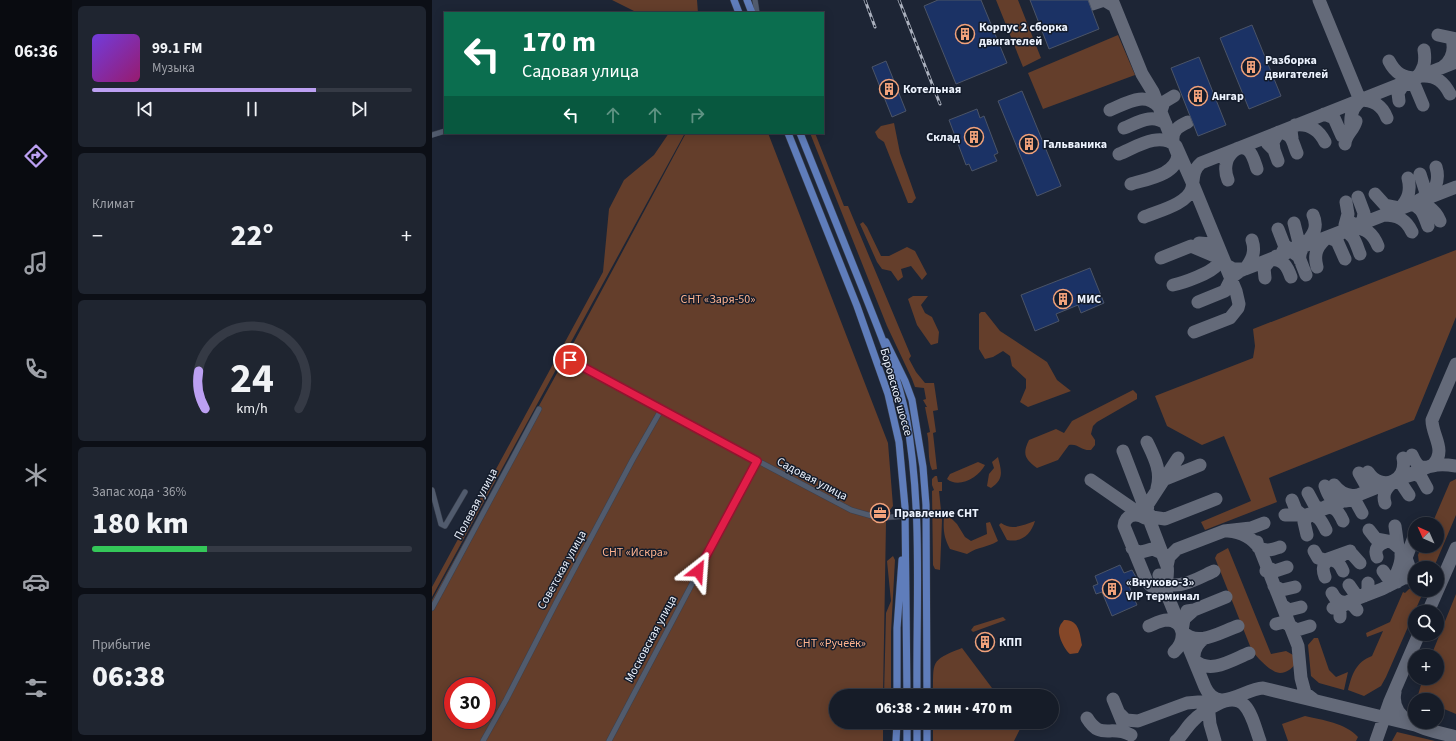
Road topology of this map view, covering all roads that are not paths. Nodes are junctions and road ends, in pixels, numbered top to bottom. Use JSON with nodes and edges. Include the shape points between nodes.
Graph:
{"nodes":[{"id":1,"x":734,"y":0,"type":"edge"},
{"id":2,"x":747,"y":0,"type":"edge"},
{"id":3,"x":755,"y":0,"type":"edge"},
{"id":4,"x":739,"y":12,"type":"edge"},
{"id":5,"x":752,"y":12,"type":"edge"},
{"id":6,"x":757,"y":12,"type":"edge"},
{"id":7,"x":444,"y":131,"type":"edge"},
{"id":8,"x":788,"y":134,"type":"edge"},
{"id":9,"x":800,"y":134,"type":"edge"},
{"id":10,"x":432,"y":135,"type":"edge"},
{"id":11,"x":880,"y":334,"type":"junction"},
{"id":12,"x":570,"y":360,"type":"dead end"},
{"id":13,"x":539,"y":409,"type":"dead end"},
{"id":14,"x":661,"y":410,"type":"junction"},
{"id":15,"x":757,"y":461,"type":"junction"},
{"id":16,"x":432,"y":490,"type":"edge"},
{"id":17,"x":465,"y":492,"type":"dead end"},
{"id":18,"x":906,"y":516,"type":"junction"},
{"id":19,"x":906,"y":539,"type":"junction"},
{"id":20,"x":432,"y":608,"type":"edge"},
{"id":21,"x":897,"y":689,"type":"edge"},
{"id":22,"x":907,"y":689,"type":"edge"},
{"id":23,"x":917,"y":689,"type":"edge"},
{"id":24,"x":928,"y":689,"type":"edge"},
{"id":25,"x":897,"y":729,"type":"edge"},
{"id":26,"x":907,"y":729,"type":"edge"},
{"id":27,"x":917,"y":729,"type":"edge"},
{"id":28,"x":927,"y":729,"type":"edge"},
{"id":29,"x":483,"y":741,"type":"edge"},
{"id":30,"x":609,"y":741,"type":"edge"},
{"id":31,"x":896,"y":741,"type":"edge"},
{"id":32,"x":907,"y":741,"type":"edge"},
{"id":33,"x":917,"y":741,"type":"edge"},
{"id":34,"x":927,"y":741,"type":"edge"}],
"edges":[{"from":1,"to":4,"type":"main road"},
{"from":2,"to":5,"type":"main road"},
{"from":3,"to":6,"type":"street"},
{"from":7,"to":10,"type":"street"},
{"from":8,"to":18,"type":"main road","name":"Боровское шоссе","via":[[860,312],[886,388],[899,442]]},
{"from":9,"to":11,"type":"main road","name":"Боровское шоссе"},
{"from":11,"to":23,"type":"main road","name":"Боровское шоссе","via":[[904,408],[912,456],[916,508]]},
{"from":11,"to":24,"type":"main road","via":[[892,351],[910,395],[920,442],[926,505]]},
{"from":12,"to":14,"type":"street","name":"Садовая улица"},
{"from":13,"to":20,"type":"street","name":"Полевая улица"},
{"from":14,"to":15,"type":"street","name":"Садовая улица"},
{"from":14,"to":29,"type":"street","name":"Советская улица"},
{"from":15,"to":18,"type":"street","name":"Садовая улица","via":[[851,510],[879,518]]},
{"from":15,"to":30,"type":"street","name":"Московская улица"},
{"from":16,"to":17,"type":"street","via":[[441,524],[445,526]]},
{"from":18,"to":19,"type":"main road","name":"Боровское шоссе"},
{"from":19,"to":21,"type":"main road","via":[[898,607]]},
{"from":19,"to":22,"type":"main road","name":"Боровское шоссе"},
{"from":25,"to":31,"type":"main road"},
{"from":26,"to":32,"type":"main road"},
{"from":27,"to":33,"type":"main road"},
{"from":28,"to":34,"type":"main road"}]}
